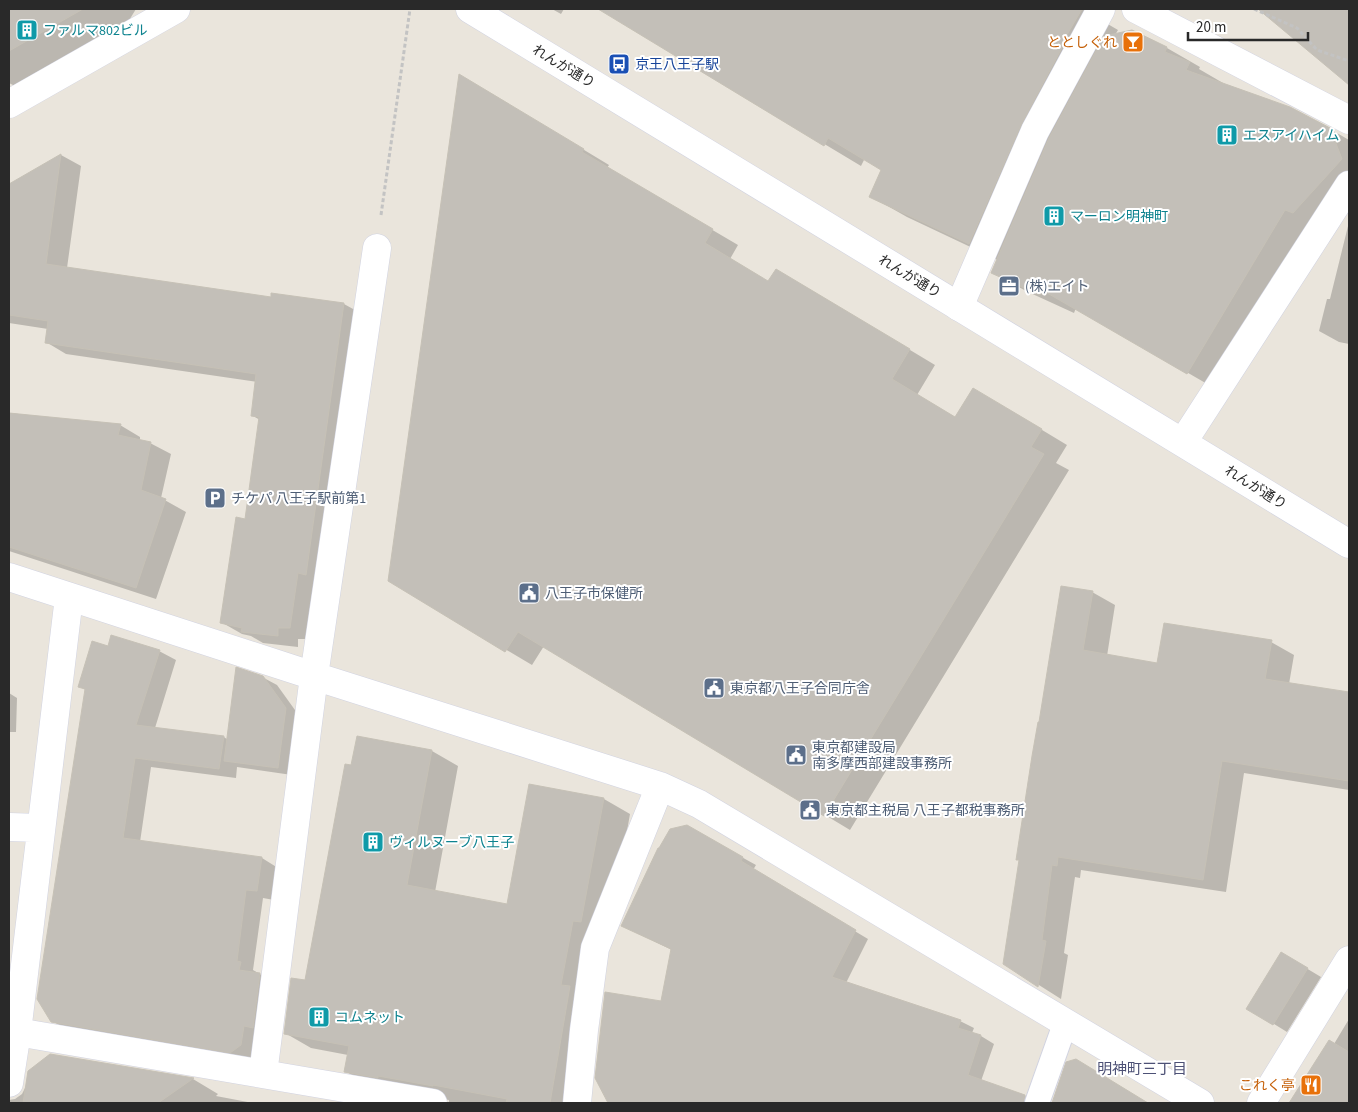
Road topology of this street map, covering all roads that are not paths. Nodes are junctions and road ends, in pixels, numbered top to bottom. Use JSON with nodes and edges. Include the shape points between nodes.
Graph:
{"nodes":[{"id":1,"x":176,"y":9,"type":"edge"},
{"id":2,"x":470,"y":9,"type":"edge"},
{"id":3,"x":1101,"y":9,"type":"edge"},
{"id":4,"x":1136,"y":9,"type":"edge"},
{"id":5,"x":9,"y":104,"type":"edge"},
{"id":6,"x":1349,"y":120,"type":"edge"},
{"id":7,"x":1349,"y":184,"type":"edge"},
{"id":8,"x":377,"y":248,"type":"road end"},
{"id":9,"x":959,"y":306,"type":"junction"},
{"id":10,"x":1183,"y":442,"type":"junction"},
{"id":11,"x":1349,"y":544,"type":"edge"},
{"id":12,"x":9,"y":576,"type":"edge"},
{"id":13,"x":69,"y":597,"type":"junction"},
{"id":14,"x":314,"y":676,"type":"junction"},
{"id":15,"x":660,"y":786,"type":"junction"},
{"id":16,"x":9,"y":827,"type":"edge"},
{"id":17,"x":40,"y":828,"type":"junction"},
{"id":18,"x":1349,"y":960,"type":"edge"},
{"id":19,"x":1065,"y":1024,"type":"junction"},
{"id":20,"x":17,"y":1032,"type":"junction"},
{"id":21,"x":263,"y":1074,"type":"junction"},
{"id":22,"x":9,"y":1083,"type":"edge"},
{"id":23,"x":433,"y":1103,"type":"edge"},
{"id":24,"x":577,"y":1103,"type":"edge"},
{"id":25,"x":1037,"y":1103,"type":"edge"},
{"id":26,"x":1200,"y":1103,"type":"edge"},
{"id":27,"x":1261,"y":1103,"type":"edge"}],
"edges":[{"from":1,"to":5,"type":"street"},
{"from":2,"to":9,"type":"street","name":"れんが通り"},
{"from":3,"to":9,"type":"street","via":[[1035,131]]},
{"from":4,"to":6,"type":"street"},
{"from":7,"to":10,"type":"street"},
{"from":8,"to":14,"type":"street"},
{"from":9,"to":10,"type":"street","name":"れんが通り"},
{"from":10,"to":11,"type":"street","name":"れんが通り"},
{"from":12,"to":13,"type":"street"},
{"from":13,"to":14,"type":"street"},
{"from":13,"to":17,"type":"street"},
{"from":14,"to":15,"type":"street"},
{"from":14,"to":21,"type":"street"},
{"from":15,"to":19,"type":"street","via":[[699,804]]},
{"from":15,"to":24,"type":"street","via":[[595,948]]},
{"from":16,"to":17,"type":"street"},
{"from":17,"to":20,"type":"street"},
{"from":18,"to":27,"type":"street"},
{"from":19,"to":25,"type":"lane"},
{"from":19,"to":26,"type":"street"},
{"from":20,"to":21,"type":"street"},
{"from":20,"to":22,"type":"street"},
{"from":21,"to":23,"type":"street"}]}
